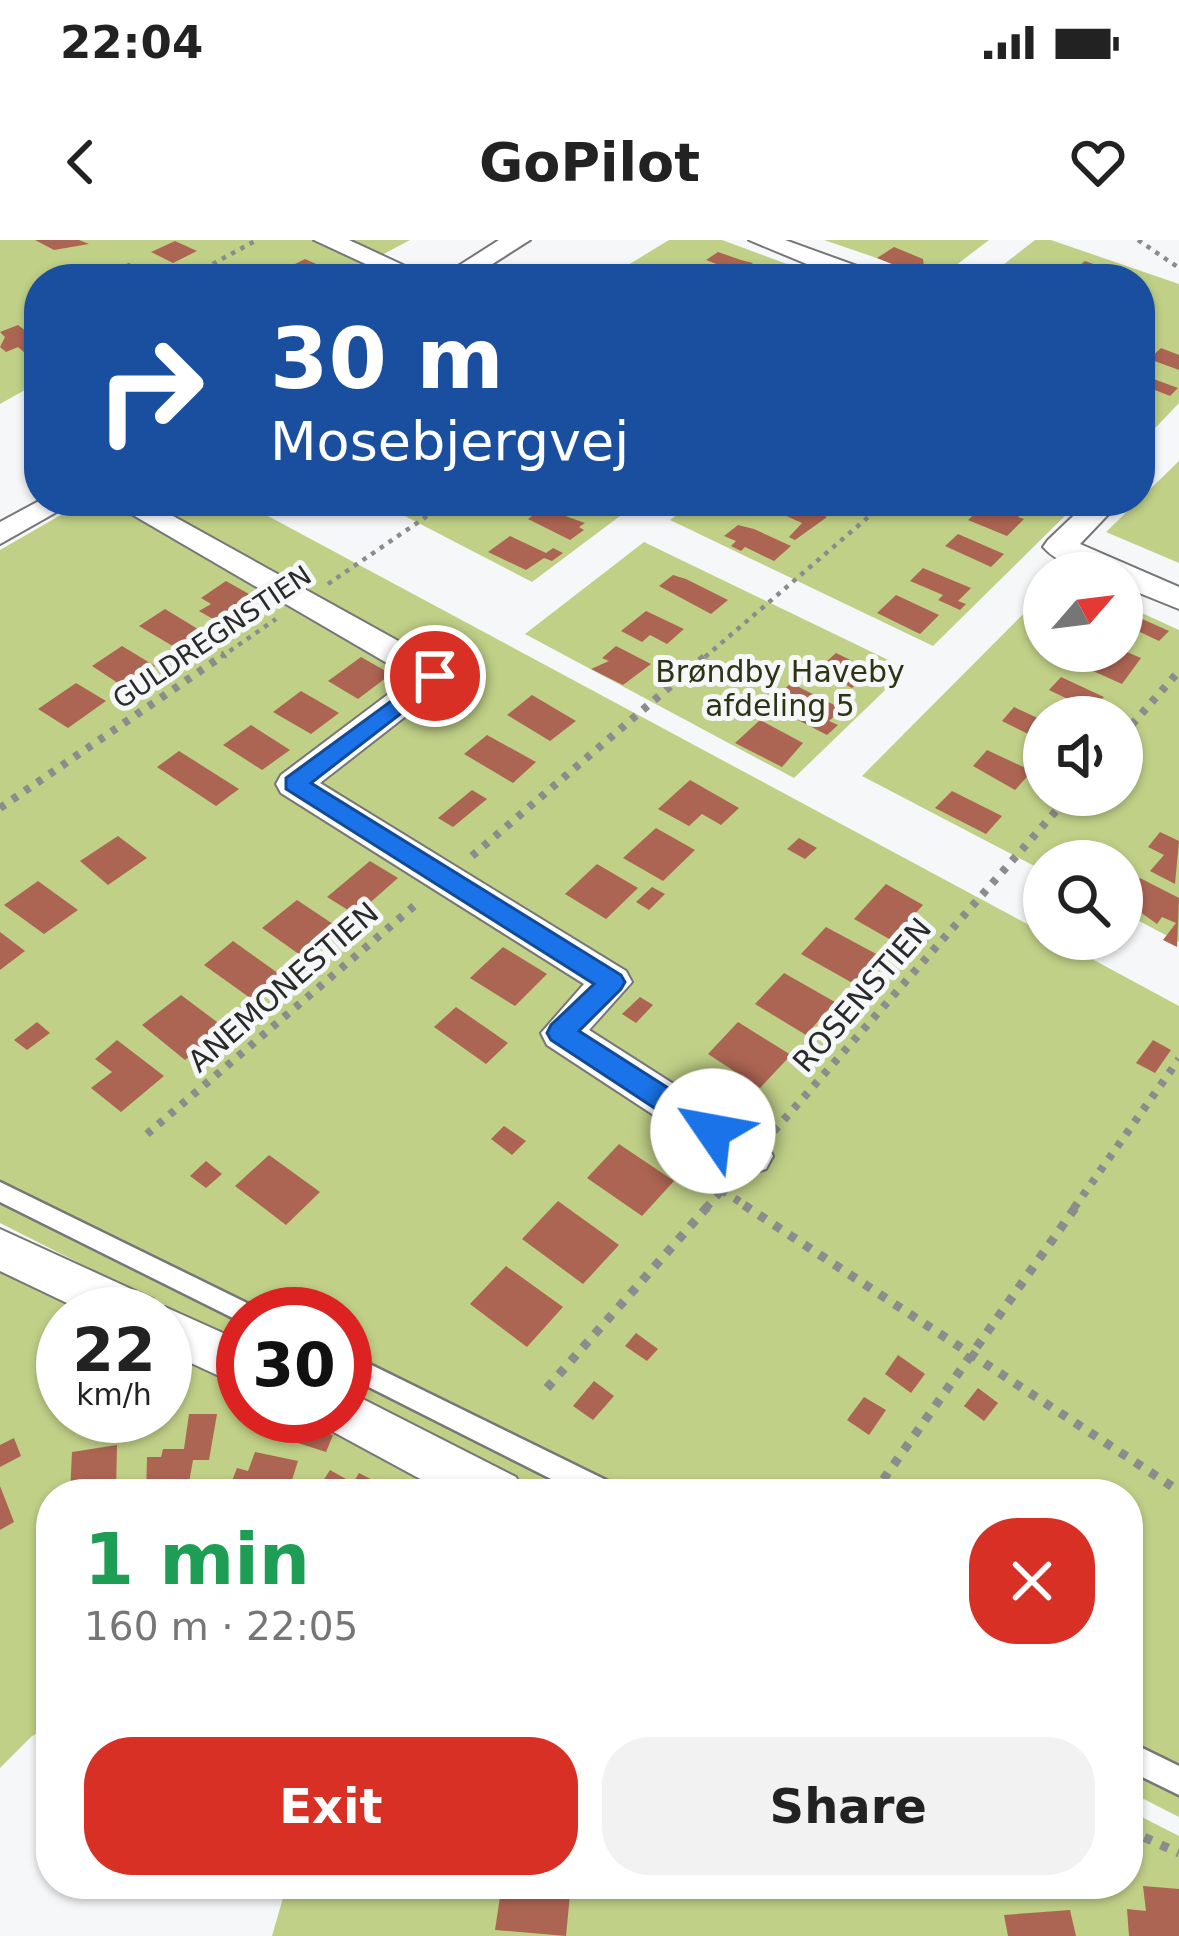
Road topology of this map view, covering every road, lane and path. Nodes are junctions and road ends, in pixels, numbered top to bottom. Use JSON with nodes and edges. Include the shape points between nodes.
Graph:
{"nodes":[{"id":1,"x":257,"y":240,"type":"edge"},
{"id":2,"x":327,"y":240,"type":"edge"},
{"id":3,"x":518,"y":240,"type":"edge"},
{"id":4,"x":762,"y":240,"type":"edge"},
{"id":5,"x":1138,"y":240,"type":"edge"},
{"id":6,"x":213,"y":264,"type":"edge"},
{"id":7,"x":384,"y":264,"type":"edge"},
{"id":8,"x":477,"y":264,"type":"edge"},
{"id":9,"x":827,"y":264,"type":"edge"},
{"id":10,"x":1179,"y":268,"type":"edge"},
{"id":11,"x":34,"y":516,"type":"edge"},
{"id":12,"x":151,"y":516,"type":"edge"},
{"id":13,"x":426,"y":516,"type":"edge"},
{"id":14,"x":869,"y":516,"type":"edge"},
{"id":15,"x":1091,"y":516,"type":"edge"},
{"id":16,"x":0,"y":535,"type":"edge"},
{"id":17,"x":1071,"y":552,"type":"edge"},
{"id":18,"x":1143,"y":582,"type":"edge"},
{"id":19,"x":1179,"y":598,"type":"edge"},
{"id":20,"x":302,"y":601,"type":"junction"},
{"id":21,"x":1179,"y":671,"type":"edge"},
{"id":22,"x":1143,"y":712,"type":"edge"},
{"id":23,"x":0,"y":808,"type":"edge"},
{"id":24,"x":1052,"y":816,"type":"edge"},
{"id":25,"x":446,"y":878,"type":"junction"},
{"id":26,"x":1179,"y":1058,"type":"edge"},
{"id":27,"x":147,"y":1134,"type":"dead end"},
{"id":28,"x":752,"y":1156,"type":"junction"},
{"id":29,"x":722,"y":1190,"type":"junction"},
{"id":30,"x":0,"y":1191,"type":"edge"},
{"id":31,"x":0,"y":1249,"type":"edge"},
{"id":32,"x":80,"y":1287,"type":"edge"},
{"id":33,"x":216,"y":1299,"type":"edge"},
{"id":34,"x":971,"y":1354,"type":"junction"},
{"id":35,"x":372,"y":1376,"type":"edge"},
{"id":36,"x":547,"y":1388,"type":"dead end"},
{"id":37,"x":372,"y":1427,"type":"edge"},
{"id":38,"x":470,"y":1479,"type":"edge"},
{"id":39,"x":577,"y":1479,"type":"edge"},
{"id":40,"x":884,"y":1479,"type":"edge"},
{"id":41,"x":1179,"y":1491,"type":"edge"},
{"id":42,"x":1143,"y":1763,"type":"edge"},
{"id":43,"x":1179,"y":1781,"type":"edge"},
{"id":44,"x":1143,"y":1837,"type":"edge"},
{"id":45,"x":1179,"y":1853,"type":"edge"}],
"edges":[{"from":1,"to":6,"type":"path"},
{"from":2,"to":7,"type":"street"},
{"from":3,"to":8,"type":"street"},
{"from":4,"to":9,"type":"street"},
{"from":5,"to":10,"type":"path"},
{"from":11,"to":16,"type":"street"},
{"from":12,"to":20,"type":"street"},
{"from":13,"to":20,"type":"path","name":"GULDREGNSTIEN"},
{"from":14,"to":25,"type":"path","name":"ANEMONESTIEN"},
{"from":15,"to":17,"type":"street","via":[[1059,547]]},
{"from":18,"to":19,"type":"street"},
{"from":20,"to":23,"type":"path","name":"GULDREGNSTIEN"},
{"from":20,"to":25,"type":"street","via":[[435,676],[294,784]]},
{"from":21,"to":22,"type":"path"},
{"from":24,"to":28,"type":"path","name":"ROSENSTIEN"},
{"from":25,"to":27,"type":"path","name":"ANEMONESTIEN"},
{"from":25,"to":28,"type":"street","via":[[612,982],[561,1033]]},
{"from":26,"to":34,"type":"path"},
{"from":28,"to":29,"type":"path","name":"ROSENSTIEN"},
{"from":29,"to":34,"type":"path"},
{"from":29,"to":36,"type":"path","name":"ROSENSTIEN"},
{"from":30,"to":33,"type":"lane"},
{"from":31,"to":32,"type":"street"},
{"from":34,"to":40,"type":"path"},
{"from":34,"to":41,"type":"path"},
{"from":35,"to":39,"type":"lane"},
{"from":37,"to":38,"type":"street"},
{"from":42,"to":43,"type":"lane"},
{"from":44,"to":45,"type":"path"}]}
